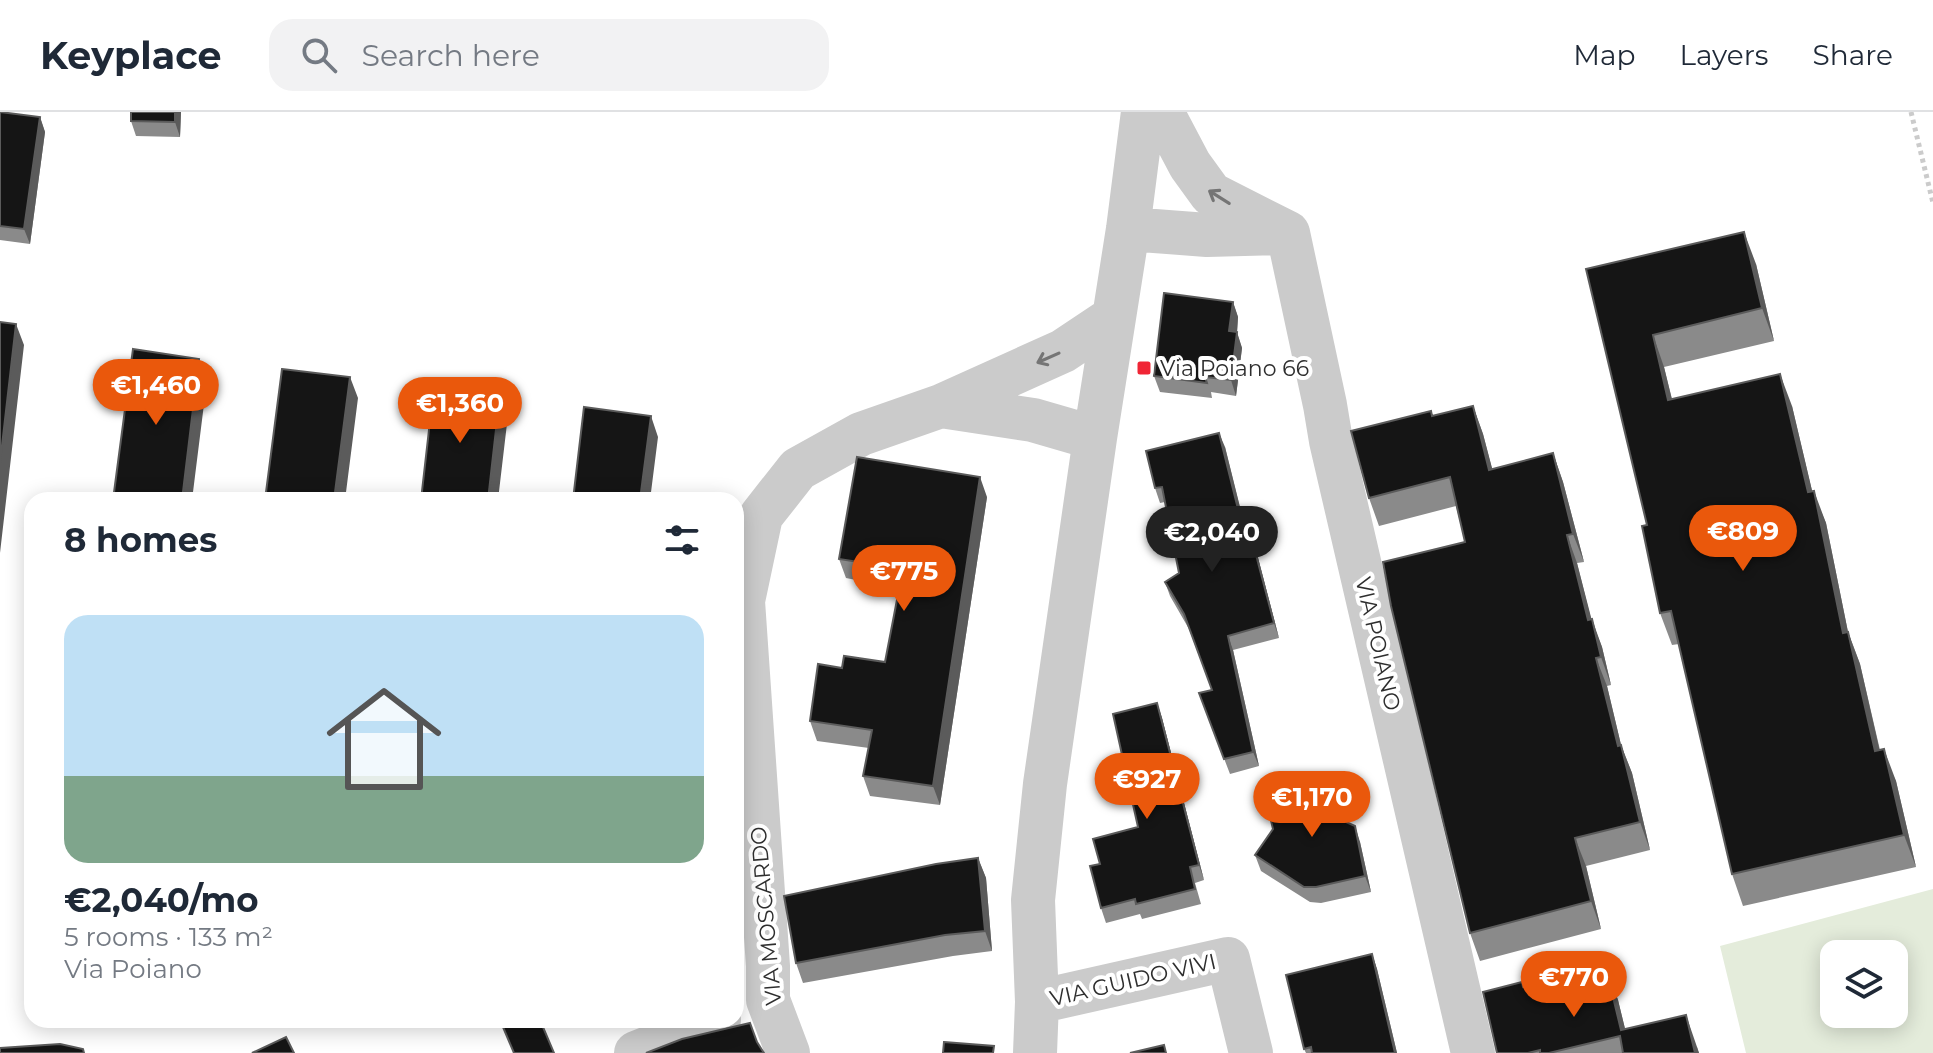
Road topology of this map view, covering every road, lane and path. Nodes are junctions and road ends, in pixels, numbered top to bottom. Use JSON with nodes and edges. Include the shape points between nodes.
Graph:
{"nodes":[{"id":1,"x":1143,"y":112,"type":"edge"},
{"id":2,"x":1162,"y":112,"type":"edge"},
{"id":3,"x":1911,"y":112,"type":"edge"},
{"id":4,"x":1933,"y":203,"type":"edge"},
{"id":5,"x":1128,"y":229,"type":"junction"},
{"id":6,"x":1288,"y":233,"type":"junction"},
{"id":7,"x":1114,"y":317,"type":"junction"},
{"id":8,"x":941,"y":406,"type":"junction"},
{"id":9,"x":1095,"y":438,"type":"junction"},
{"id":10,"x":744,"y":596,"type":"edge"},
{"id":11,"x":744,"y":701,"type":"edge"},
{"id":12,"x":1037,"y":1002,"type":"junction"},
{"id":13,"x":752,"y":1007,"type":"edge"},
{"id":14,"x":699,"y":1028,"type":"edge"},
{"id":15,"x":636,"y":1053,"type":"edge"},
{"id":16,"x":788,"y":1053,"type":"edge"},
{"id":17,"x":1035,"y":1053,"type":"edge"},
{"id":18,"x":1251,"y":1053,"type":"edge"},
{"id":19,"x":1473,"y":1053,"type":"edge"}],
"edges":[{"from":1,"to":5,"type":"street"},
{"from":6,"to":2,"type":"street","one_way":true,"via":[[1211,194]]},
{"from":3,"to":4,"type":"path"},
{"from":5,"to":6,"type":"street","via":[[1207,235]]},
{"from":5,"to":7,"type":"street"},
{"from":6,"to":19,"type":"street","name":"VIA POIANO"},
{"from":7,"to":8,"type":"street","name":"VIA MOSCARDO","one_way":true,"via":[[1063,351]]},
{"from":7,"to":9,"type":"street"},
{"from":8,"to":9,"type":"street","name":"VIA MOSCARDO","via":[[1033,420]]},
{"from":8,"to":10,"type":"street","name":"VIA MOSCARDO","via":[[861,434],[798,469],[761,516]]},
{"from":9,"to":12,"type":"street","via":[[1043,799],[1033,900]]},
{"from":11,"to":13,"type":"street","name":"VIA MOSCARDO","via":[[764,905]]},
{"from":12,"to":17,"type":"street"},
{"from":12,"to":18,"type":"street","name":"VIA GUIDO VIVI","via":[[1228,959]]},
{"from":13,"to":16,"type":"street","name":"VIA MOSCARDO"},
{"from":14,"to":15,"type":"street"}]}
